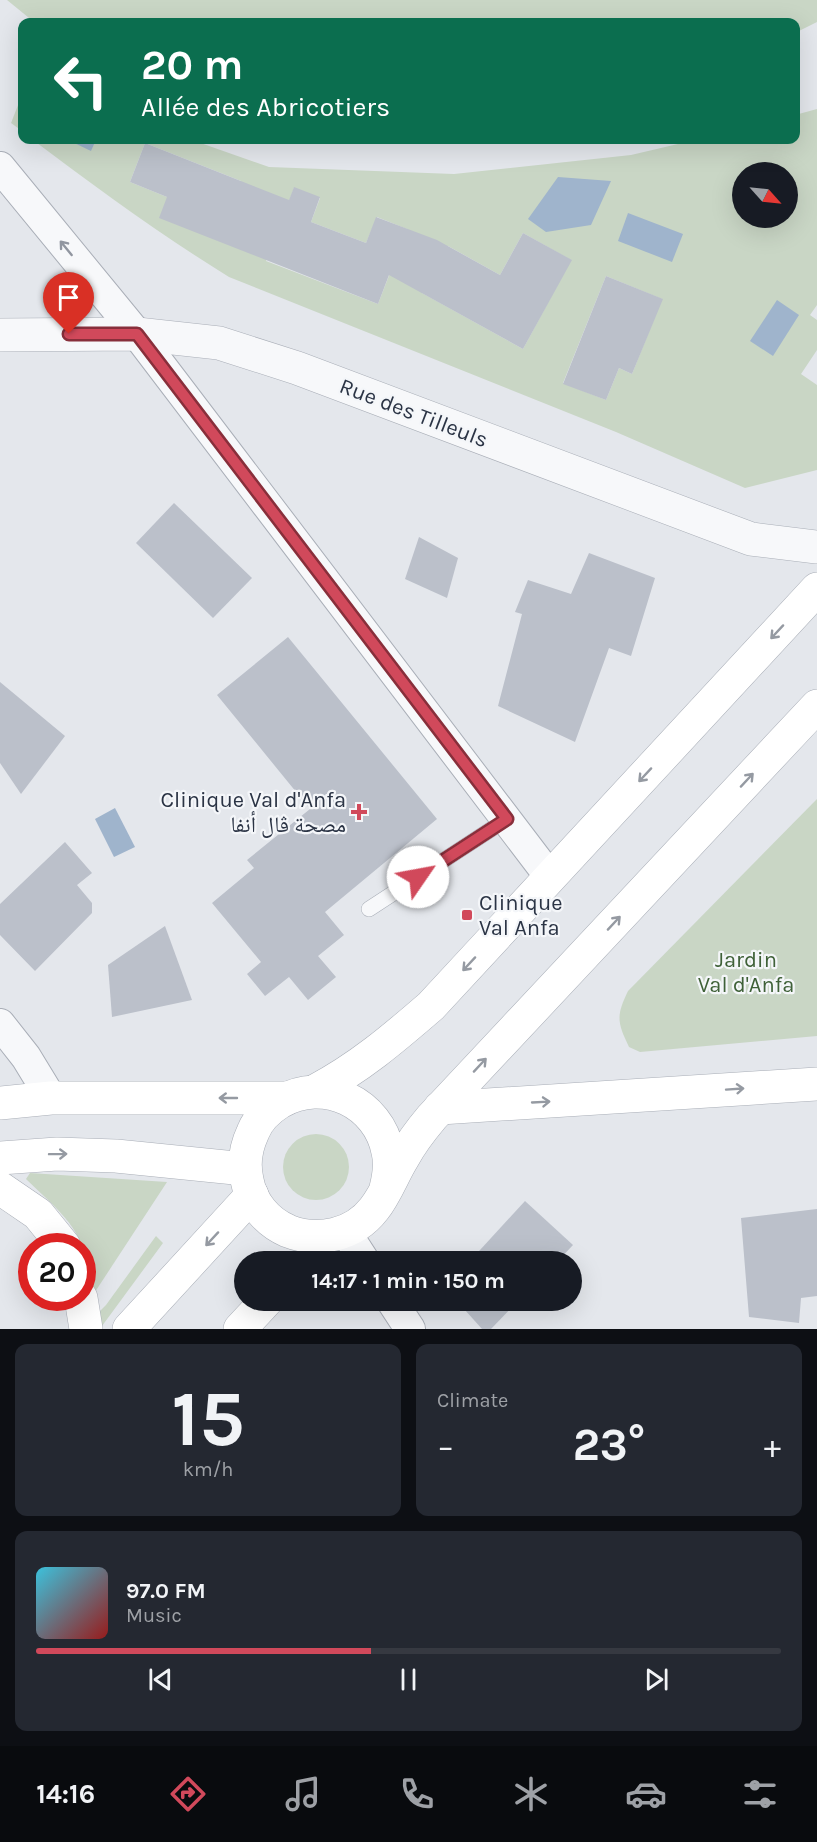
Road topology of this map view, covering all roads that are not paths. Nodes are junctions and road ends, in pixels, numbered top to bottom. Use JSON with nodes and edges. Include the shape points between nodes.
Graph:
{"nodes":[{"id":1,"x":0,"y":167,"type":"edge"},
{"id":2,"x":137,"y":334,"type":"junction"},
{"id":3,"x":0,"y":335,"type":"edge"},
{"id":4,"x":817,"y":547,"type":"edge"},
{"id":5,"x":817,"y":589,"type":"edge"},
{"id":6,"x":817,"y":706,"type":"edge"},
{"id":7,"x":507,"y":819,"type":"junction"},
{"id":8,"x":550,"y":877,"type":"junction"},
{"id":9,"x":369,"y":909,"type":"dead end"},
{"id":10,"x":0,"y":1024,"type":"edge"},
{"id":11,"x":817,"y":1084,"type":"edge"},
{"id":12,"x":301,"y":1095,"type":"junction"},
{"id":13,"x":51,"y":1098,"type":"junction"},
{"id":14,"x":0,"y":1103,"type":"edge"},
{"id":15,"x":441,"y":1108,"type":"junction"},
{"id":16,"x":0,"y":1158,"type":"edge"},
{"id":17,"x":248,"y":1182,"type":"junction"},
{"id":18,"x":0,"y":1188,"type":"edge"},
{"id":19,"x":386,"y":1188,"type":"junction"},
{"id":20,"x":53,"y":1233,"type":"edge"},
{"id":21,"x":333,"y":1234,"type":"junction"},
{"id":22,"x":313,"y":1251,"type":"edge"},
{"id":23,"x":352,"y":1251,"type":"edge"},
{"id":24,"x":83,"y":1311,"type":"edge"},
{"id":25,"x":257,"y":1311,"type":"edge"},
{"id":26,"x":398,"y":1311,"type":"edge"},
{"id":27,"x":86,"y":1329,"type":"edge"},
{"id":28,"x":129,"y":1329,"type":"edge"},
{"id":29,"x":240,"y":1329,"type":"edge"},
{"id":30,"x":410,"y":1329,"type":"edge"}],
"edges":[{"from":2,"to":1,"type":"street","one_way":true},
{"from":2,"to":3,"type":"street","name":"Rue des Tilleuls"},
{"from":2,"to":4,"type":"street","name":"Rue des Tilleuls","via":[[219,343],[254,352],[751,539]]},
{"from":2,"to":7,"type":"street"},
{"from":5,"to":8,"type":"main road","one_way":true},
{"from":15,"to":6,"type":"main road","one_way":true},
{"from":7,"to":8,"type":"street"},
{"from":7,"to":9,"type":"lane"},
{"from":8,"to":12,"type":"main road","one_way":true,"via":[[431,1006],[397,1036],[346,1075]]},
{"from":10,"to":13,"type":"street"},
{"from":15,"to":11,"type":"main road","one_way":true},
{"from":12,"to":13,"type":"main road","one_way":true},
{"from":12,"to":17,"type":"main road","via":[[264,1115],[255,1127],[249,1140]]},
{"from":12,"to":19,"type":"main road","via":[[337,1094],[363,1107],[378,1124],[386,1143],[390,1160]]},
{"from":13,"to":14,"type":"main road"},
{"from":15,"to":19,"type":"main road","via":[[417,1136]]},
{"from":16,"to":17,"type":"main road","one_way":true,"via":[[57,1154],[116,1156]]},
{"from":17,"to":21,"type":"main road","via":[[264,1213],[280,1227],[300,1235]]},
{"from":17,"to":28,"type":"main road","one_way":true},
{"from":18,"to":20,"type":"main road","via":[[38,1214]]},
{"from":19,"to":21,"type":"main road","via":[[374,1209],[356,1226]]},
{"from":21,"to":22,"type":"main road"},
{"from":21,"to":23,"type":"street"},
{"from":24,"to":27,"type":"main road"},
{"from":25,"to":29,"type":"main road"},
{"from":26,"to":30,"type":"street"}]}
